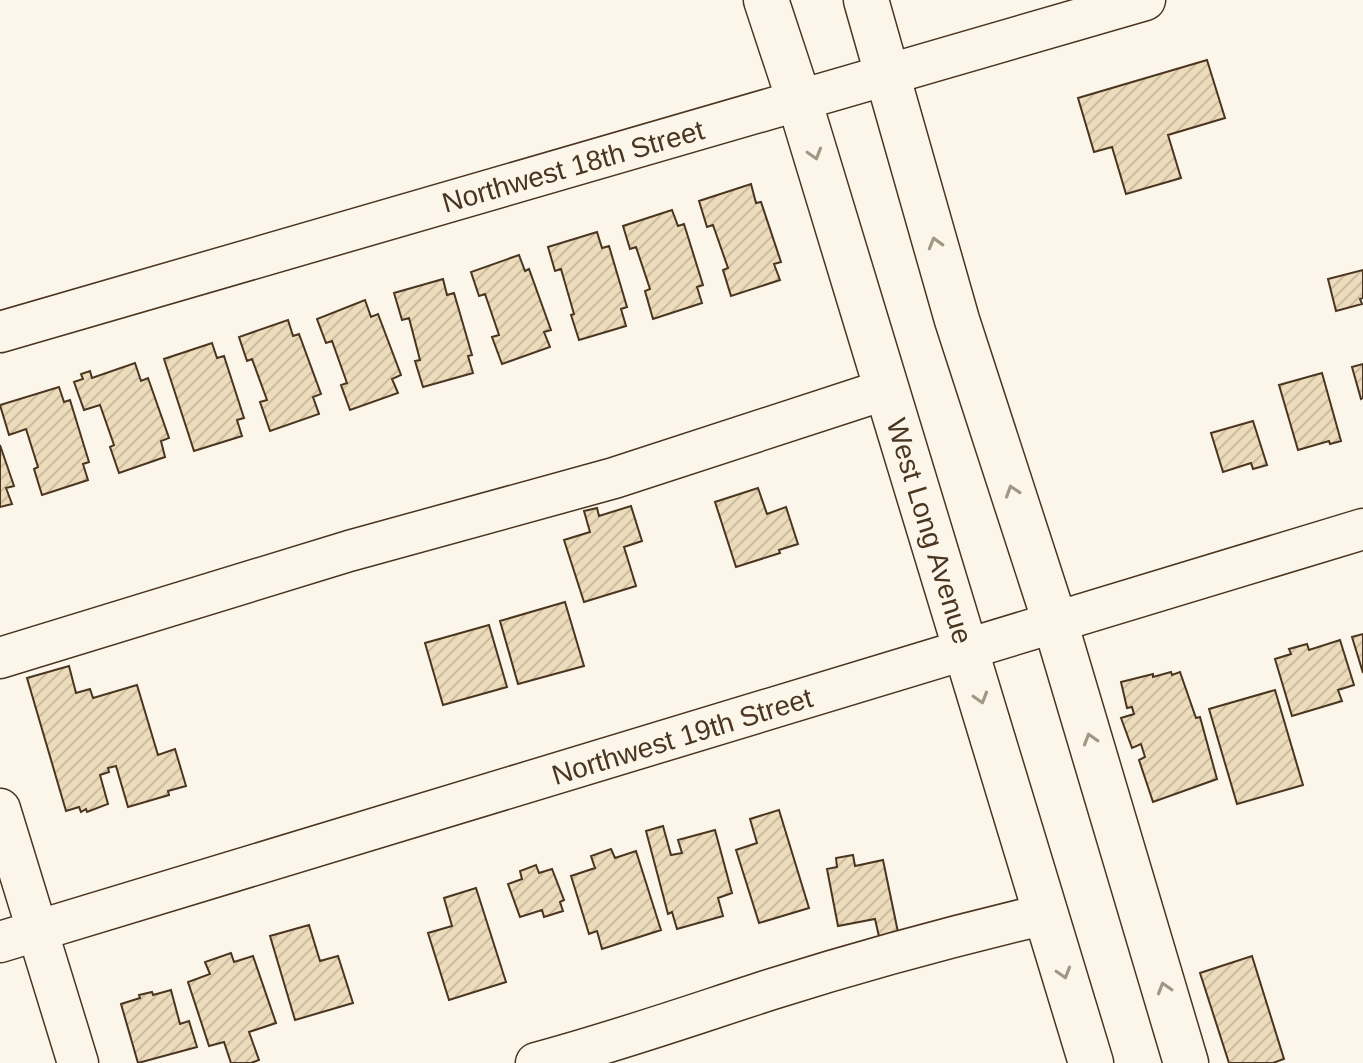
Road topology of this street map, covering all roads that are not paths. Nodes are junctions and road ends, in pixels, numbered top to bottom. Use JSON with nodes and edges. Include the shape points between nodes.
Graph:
{"nodes":[{"id":1,"x":766,"y":0,"type":"edge"},
{"id":2,"x":866,"y":0,"type":"edge"},
{"id":3,"x":1145,"y":0,"type":"edge"},
{"id":4,"x":888,"y":75,"type":"junction"},
{"id":5,"x":799,"y":100,"type":"junction"},
{"id":6,"x":0,"y":332,"type":"edge"},
{"id":7,"x":887,"y":389,"type":"junction"},
{"id":8,"x":1363,"y":529,"type":"edge"},
{"id":9,"x":1055,"y":622,"type":"junction"},
{"id":10,"x":967,"y":649,"type":"junction"},
{"id":11,"x":0,"y":658,"type":"edge"},
{"id":12,"x":0,"y":809,"type":"edge"},
{"id":13,"x":1046,"y":914,"type":"junction"},
{"id":14,"x":18,"y":937,"type":"edge"},
{"id":15,"x":78,"y":1063,"type":"edge"},
{"id":16,"x":536,"y":1063,"type":"edge"},
{"id":17,"x":1091,"y":1063,"type":"edge"},
{"id":18,"x":1186,"y":1063,"type":"edge"}],
"edges":[{"from":1,"to":5,"type":"main road","name":"West Long Avenue"},
{"from":2,"to":4,"type":"main road"},
{"from":3,"to":4,"type":"street","name":"Northwest 18th Street"},
{"from":4,"to":5,"type":"street","name":"Northwest 18th Street"},
{"from":9,"to":4,"type":"main road","one_way":true,"via":[[957,320]]},
{"from":5,"to":6,"type":"street","name":"Northwest 18th Street"},
{"from":5,"to":7,"type":"main road","name":"West Long Avenue","one_way":true},
{"from":7,"to":10,"type":"main road","name":"West Long Avenue"},
{"from":7,"to":11,"type":"street","via":[[614,478],[349,551]]},
{"from":8,"to":9,"type":"street","name":"Northwest 19th Street"},
{"from":9,"to":10,"type":"street","name":"Northwest 19th Street"},
{"from":18,"to":9,"type":"main road","one_way":true},
{"from":10,"to":13,"type":"main road","name":"West Long Avenue","one_way":true},
{"from":10,"to":14,"type":"street","name":"Northwest 19th Street"},
{"from":12,"to":14,"type":"street"},
{"from":13,"to":16,"type":"street","via":[[928,943]]},
{"from":13,"to":17,"type":"main road","name":"West Long Avenue","one_way":true},
{"from":14,"to":15,"type":"street"}]}
